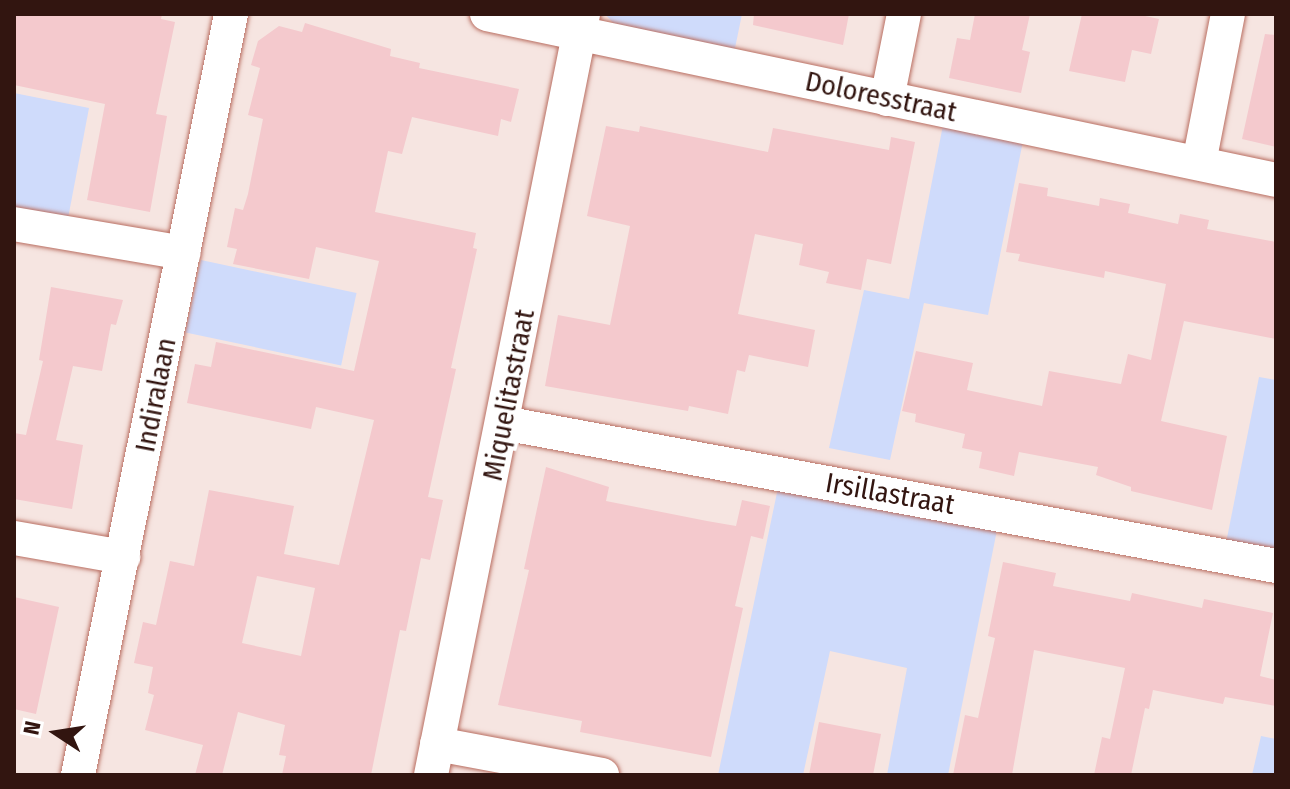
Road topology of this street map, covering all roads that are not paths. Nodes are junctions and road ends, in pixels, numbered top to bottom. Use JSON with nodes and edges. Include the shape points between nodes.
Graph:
{"nodes":[{"id":1,"x":231,"y":14,"type":"edge"},
{"id":2,"x":487,"y":14,"type":"edge"},
{"id":3,"x":904,"y":14,"type":"edge"},
{"id":4,"x":1228,"y":14,"type":"edge"},
{"id":5,"x":581,"y":24,"type":"edge"},
{"id":6,"x":887,"y":99,"type":"junction"},
{"id":7,"x":1199,"y":163,"type":"junction"},
{"id":8,"x":1276,"y":180,"type":"edge"},
{"id":9,"x":14,"y":224,"type":"edge"},
{"id":10,"x":184,"y":253,"type":"junction"},
{"id":11,"x":503,"y":423,"type":"junction"},
{"id":12,"x":14,"y":538,"type":"edge"},
{"id":13,"x":123,"y":557,"type":"junction"},
{"id":14,"x":1276,"y":566,"type":"edge"},
{"id":15,"x":434,"y":759,"type":"edge"},
{"id":16,"x":78,"y":775,"type":"edge"},
{"id":17,"x":602,"y":775,"type":"edge"}],
"edges":[{"from":1,"to":10,"type":"street","name":"Indiralaan"},
{"from":2,"to":5,"type":"street","name":"Doloresstraat"},
{"from":3,"to":6,"type":"street"},
{"from":4,"to":7,"type":"street"},
{"from":5,"to":6,"type":"street","name":"Doloresstraat"},
{"from":5,"to":11,"type":"street","name":"Miquelitastraat"},
{"from":6,"to":7,"type":"street","name":"Doloresstraat"},
{"from":7,"to":8,"type":"street","name":"Doloresstraat"},
{"from":9,"to":10,"type":"street"},
{"from":10,"to":13,"type":"street","name":"Indiralaan"},
{"from":11,"to":14,"type":"street","name":"Irsillastraat"},
{"from":11,"to":15,"type":"street","name":"Miquelitastraat"},
{"from":12,"to":13,"type":"street"},
{"from":13,"to":16,"type":"street","name":"Indiralaan"},
{"from":15,"to":17,"type":"street"}]}
